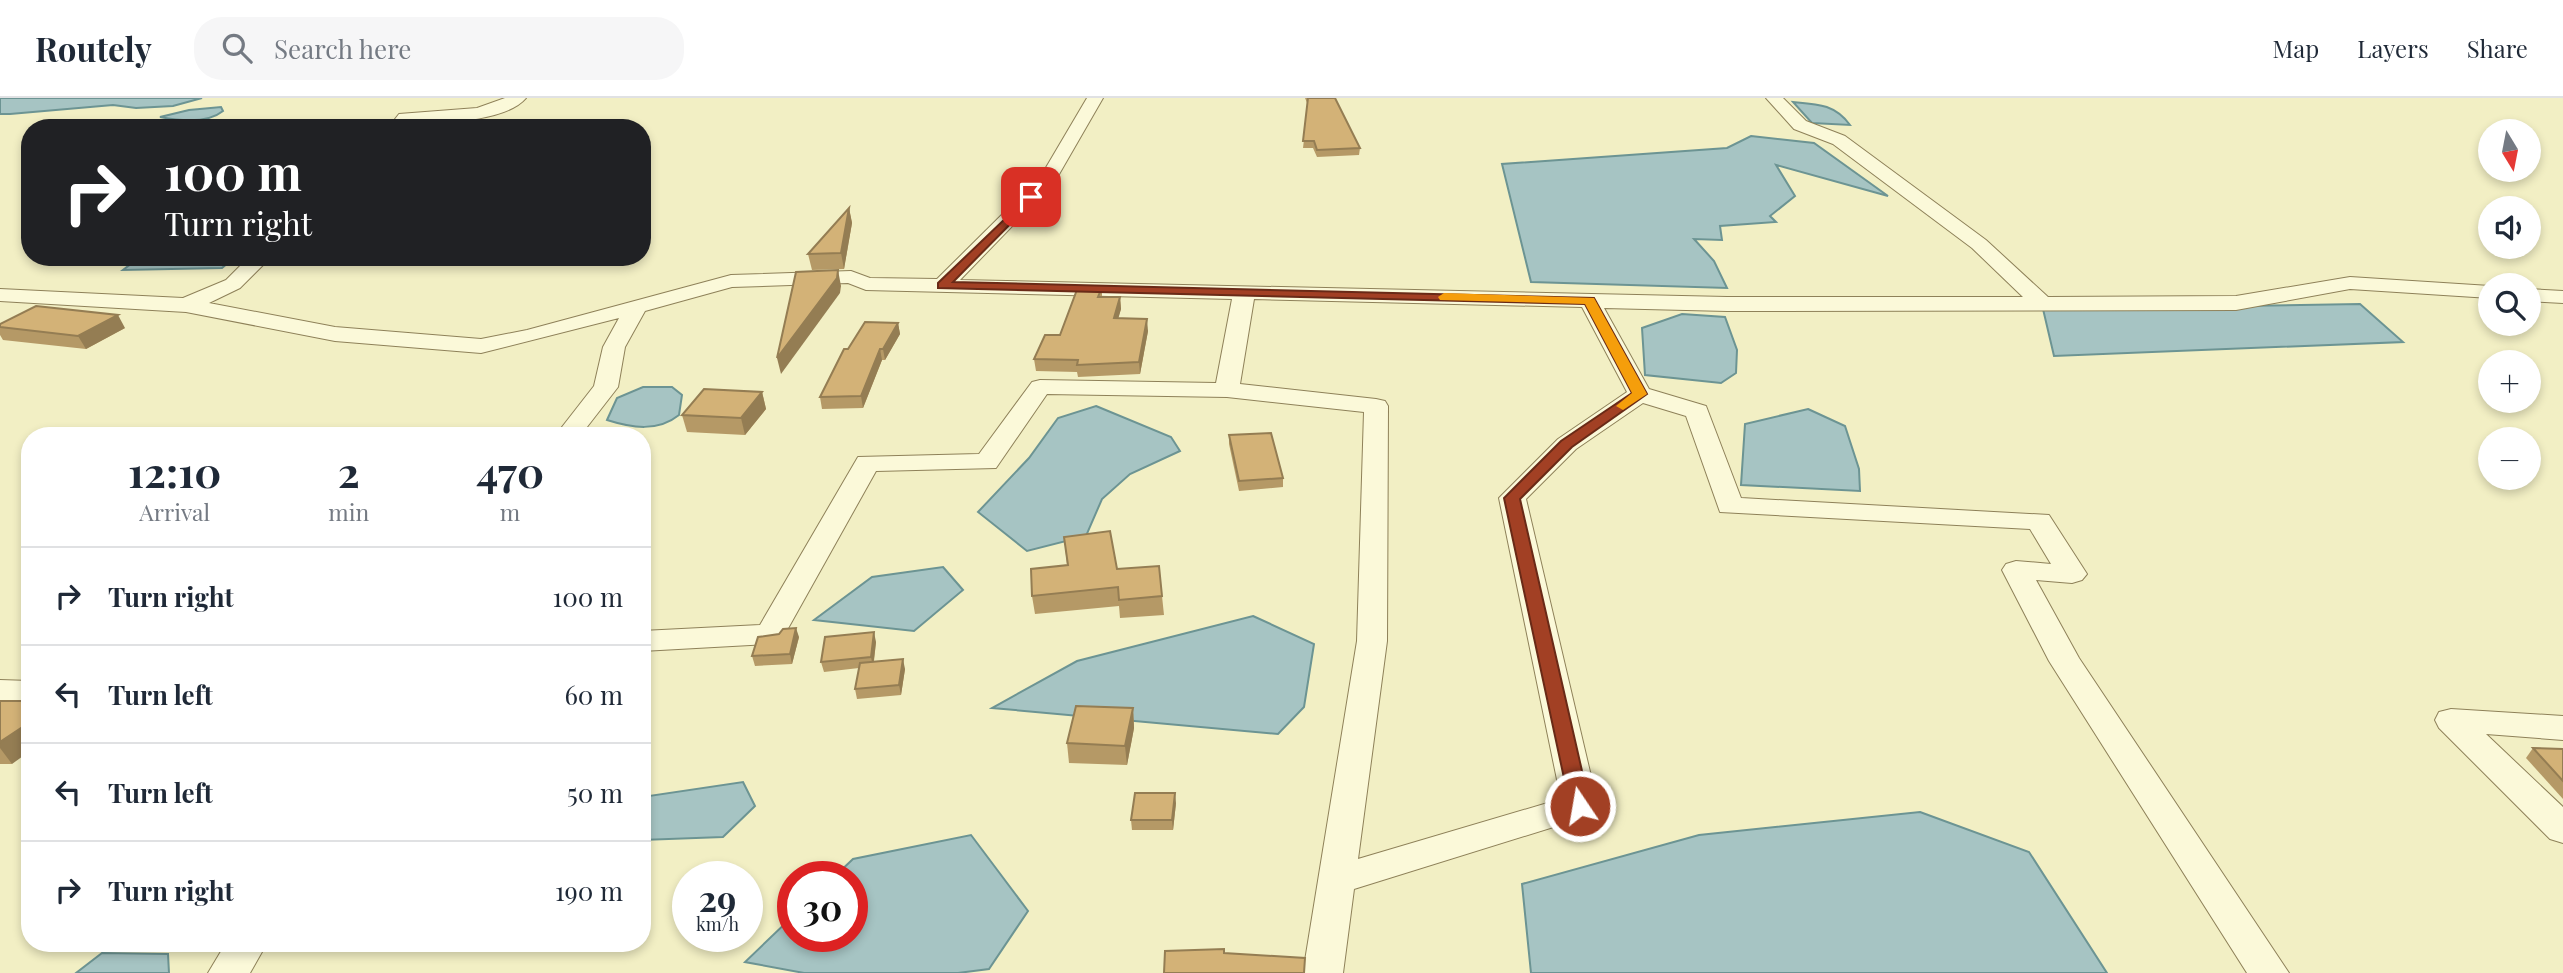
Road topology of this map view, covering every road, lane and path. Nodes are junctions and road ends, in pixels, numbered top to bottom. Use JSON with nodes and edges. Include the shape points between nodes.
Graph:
{"nodes":[{"id":1,"x":517,"y":98,"type":"edge"},
{"id":2,"x":1095,"y":98,"type":"edge"},
{"id":3,"x":1774,"y":98,"type":"edge"},
{"id":4,"x":404,"y":119,"type":"edge"},
{"id":5,"x":252,"y":266,"type":"edge"},
{"id":6,"x":943,"y":285,"type":"junction"},
{"id":7,"x":2478,"y":291,"type":"edge"},
{"id":8,"x":1244,"y":292,"type":"junction"},
{"id":9,"x":0,"y":295,"type":"edge"},
{"id":10,"x":2541,"y":296,"type":"edge"},
{"id":11,"x":2563,"y":297,"type":"edge"},
{"id":12,"x":1589,"y":300,"type":"junction"},
{"id":13,"x":186,"y":304,"type":"junction"},
{"id":14,"x":2043,"y":304,"type":"junction"},
{"id":15,"x":638,"y":305,"type":"junction"},
{"id":16,"x":1227,"y":390,"type":"junction"},
{"id":17,"x":1640,"y":394,"type":"junction"},
{"id":18,"x":574,"y":427,"type":"edge"},
{"id":19,"x":651,"y":641,"type":"edge"},
{"id":20,"x":0,"y":691,"type":"edge"},
{"id":21,"x":21,"y":692,"type":"edge"},
{"id":22,"x":2563,"y":728,"type":"edge"},
{"id":23,"x":2563,"y":830,"type":"edge"},
{"id":24,"x":1337,"y":880,"type":"junction"},
{"id":25,"x":242,"y":952,"type":"edge"},
{"id":26,"x":228,"y":973,"type":"edge"},
{"id":27,"x":1324,"y":973,"type":"edge"},
{"id":28,"x":2269,"y":973,"type":"edge"}],
"edges":[{"from":1,"to":4,"type":"street","via":[[497,110]]},
{"from":2,"to":6,"type":"street","via":[[1048,179]]},
{"from":3,"to":14,"type":"street","via":[[1800,125],[1839,140],[1979,244]]},
{"from":5,"to":13,"type":"street","via":[[233,284]]},
{"from":6,"to":8,"type":"street"},
{"from":6,"to":15,"type":"street","via":[[866,284],[851,277],[732,281]]},
{"from":7,"to":14,"type":"street","via":[[2350,283],[2236,303]]},
{"from":8,"to":12,"type":"street"},
{"from":8,"to":16,"type":"street"},
{"from":9,"to":13,"type":"street"},
{"from":10,"to":11,"type":"street"},
{"from":12,"to":14,"type":"street"},
{"from":12,"to":17,"type":"street"},
{"from":13,"to":15,"type":"street","via":[[335,334],[481,346]]},
{"from":15,"to":18,"type":"street","via":[[614,347],[606,387]]},
{"from":16,"to":19,"type":"street","via":[[1041,387],[988,462],[867,463],[770,634]]},
{"from":16,"to":24,"type":"street","via":[[1376,406],[1372,640]]},
{"from":17,"to":24,"type":"street","via":[[1567,444],[1512,498],[1580,806]]},
{"from":17,"to":28,"type":"street","via":[[1697,411],[1730,506],[2039,521],[2072,574],[2016,570],[2065,661]]},
{"from":20,"to":21,"type":"street"},
{"from":22,"to":23,"type":"street","via":[[2451,720]]},
{"from":24,"to":27,"type":"street"},
{"from":25,"to":26,"type":"street"}]}
